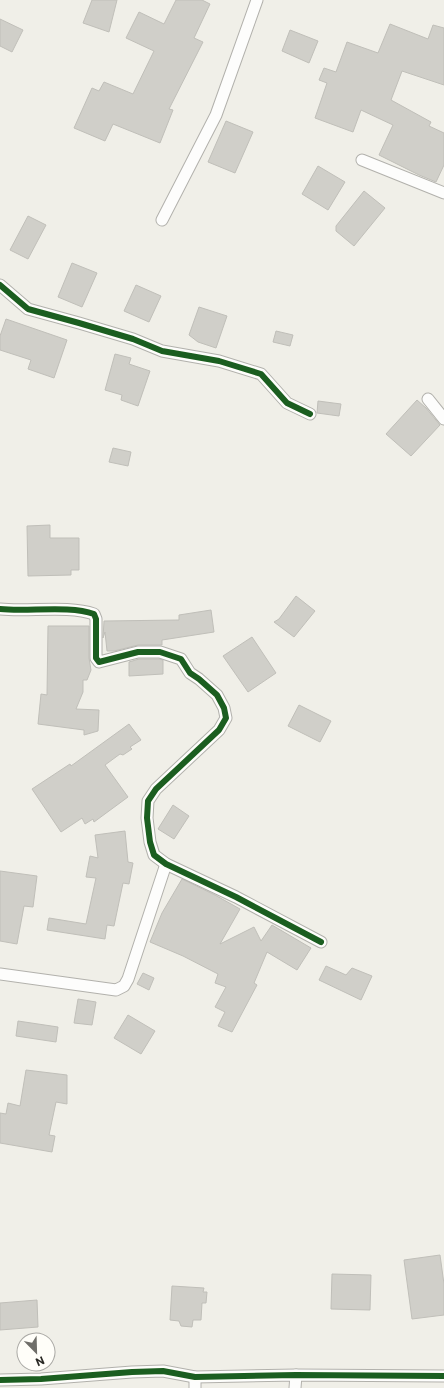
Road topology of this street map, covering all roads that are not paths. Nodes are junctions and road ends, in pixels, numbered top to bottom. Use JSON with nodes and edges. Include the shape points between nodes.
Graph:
{"nodes":[{"id":1,"x":257,"y":0,"type":"edge"},
{"id":2,"x":362,"y":160,"type":"dead end"},
{"id":3,"x":444,"y":193,"type":"edge"},
{"id":4,"x":162,"y":220,"type":"dead end"},
{"id":5,"x":0,"y":285,"type":"edge"},
{"id":6,"x":428,"y":399,"type":"dead end"},
{"id":7,"x":310,"y":414,"type":"dead end"},
{"id":8,"x":444,"y":419,"type":"edge"},
{"id":9,"x":0,"y":609,"type":"edge"},
{"id":10,"x":166,"y":864,"type":"junction"},
{"id":11,"x":322,"y":942,"type":"dead end"},
{"id":12,"x":0,"y":974,"type":"edge"},
{"id":13,"x":296,"y":1375,"type":"junction"},
{"id":14,"x":444,"y":1376,"type":"edge"},
{"id":15,"x":195,"y":1377,"type":"junction"},
{"id":16,"x":0,"y":1380,"type":"edge"},
{"id":17,"x":195,"y":1388,"type":"edge"},
{"id":18,"x":295,"y":1388,"type":"edge"}],
"edges":[{"from":1,"to":4,"type":"street","via":[[216,116]]},
{"from":2,"to":3,"type":"street"},
{"from":5,"to":7,"type":"street","via":[[28,310],[132,339],[162,351],[219,361],[261,374],[286,403]]},
{"from":6,"to":8,"type":"street"},
{"from":9,"to":10,"type":"street","via":[[94,614],[96,658],[99,662],[138,652],[160,652],[181,658],[190,673],[217,695],[226,718],[219,730],[156,789],[148,801],[150,842],[154,855]]},
{"from":10,"to":11,"type":"street"},
{"from":10,"to":12,"type":"street","via":[[124,986],[116,990]]},
{"from":13,"to":14,"type":"street"},
{"from":13,"to":15,"type":"street"},
{"from":13,"to":18,"type":"street"},
{"from":15,"to":16,"type":"street","via":[[163,1371]]},
{"from":15,"to":17,"type":"street"}]}
